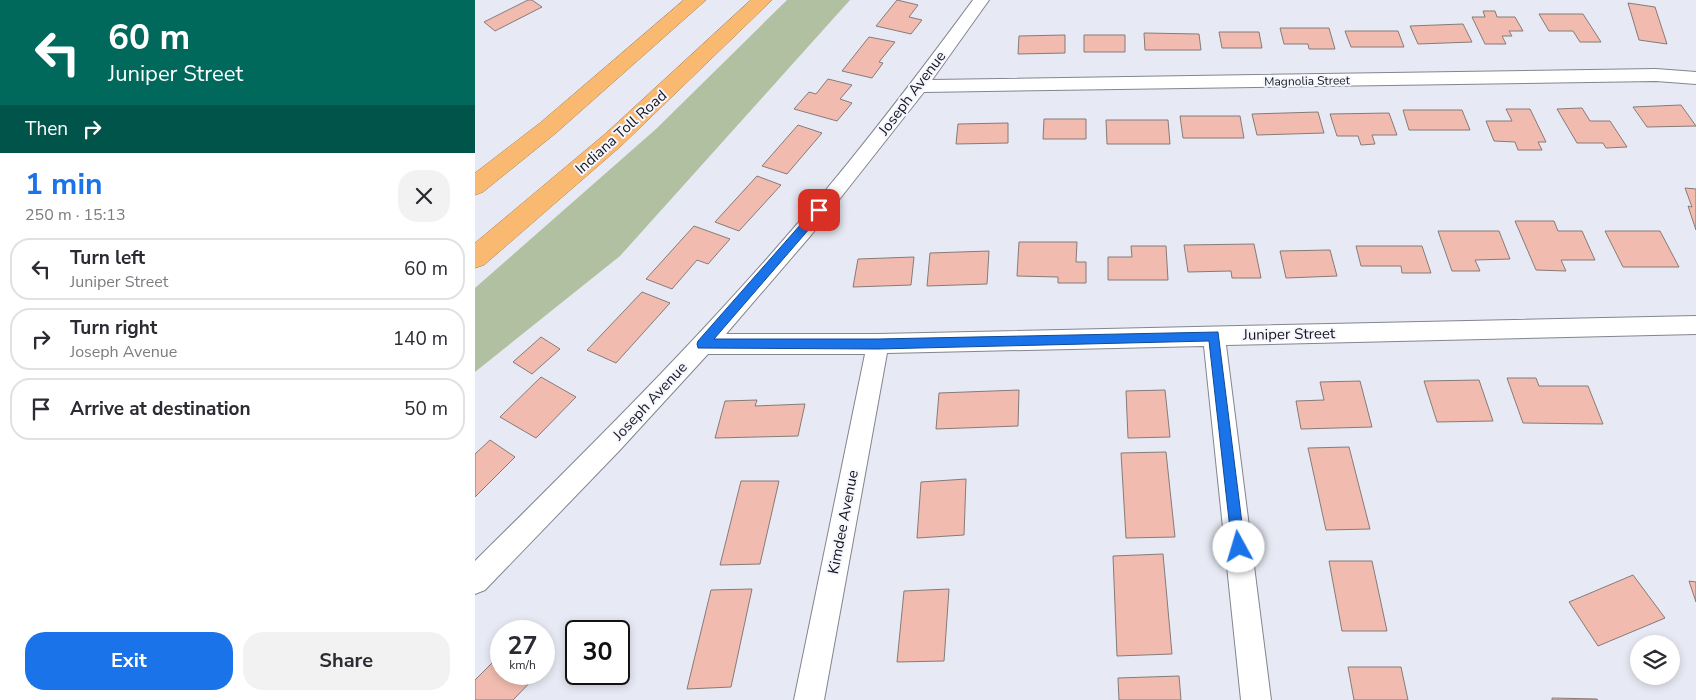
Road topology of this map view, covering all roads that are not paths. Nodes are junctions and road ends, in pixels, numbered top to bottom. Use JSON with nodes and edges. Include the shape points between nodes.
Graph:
{"nodes":[{"id":1,"x":696,"y":0,"type":"edge"},
{"id":2,"x":762,"y":0,"type":"edge"},
{"id":3,"x":981,"y":0,"type":"edge"},
{"id":4,"x":1696,"y":78,"type":"edge"},
{"id":5,"x":918,"y":86,"type":"junction"},
{"id":6,"x":475,"y":186,"type":"edge"},
{"id":7,"x":475,"y":258,"type":"edge"},
{"id":8,"x":1696,"y":325,"type":"edge"},
{"id":9,"x":1214,"y":336,"type":"junction"},
{"id":10,"x":702,"y":344,"type":"junction"},
{"id":11,"x":878,"y":344,"type":"junction"},
{"id":12,"x":475,"y":580,"type":"edge"},
{"id":13,"x":809,"y":700,"type":"edge"},
{"id":14,"x":1256,"y":700,"type":"edge"}],
"edges":[{"from":1,"to":6,"type":"highway","via":[[548,128]]},
{"from":2,"to":7,"type":"highway","name":"Indiana Toll Road","via":[[613,140]]},
{"from":3,"to":5,"type":"street","name":"Joseph Avenue"},
{"from":4,"to":5,"type":"street","name":"Magnolia Street"},
{"from":5,"to":10,"type":"street","name":"Joseph Avenue","via":[[795,239]]},
{"from":8,"to":9,"type":"street","name":"Juniper Street"},
{"from":9,"to":11,"type":"street","name":"Juniper Street"},
{"from":9,"to":14,"type":"street"},
{"from":10,"to":11,"type":"street","name":"Juniper Street"},
{"from":10,"to":12,"type":"street","name":"Joseph Avenue","via":[[586,470]]},
{"from":11,"to":13,"type":"street","name":"Kimdee Avenue"}]}
